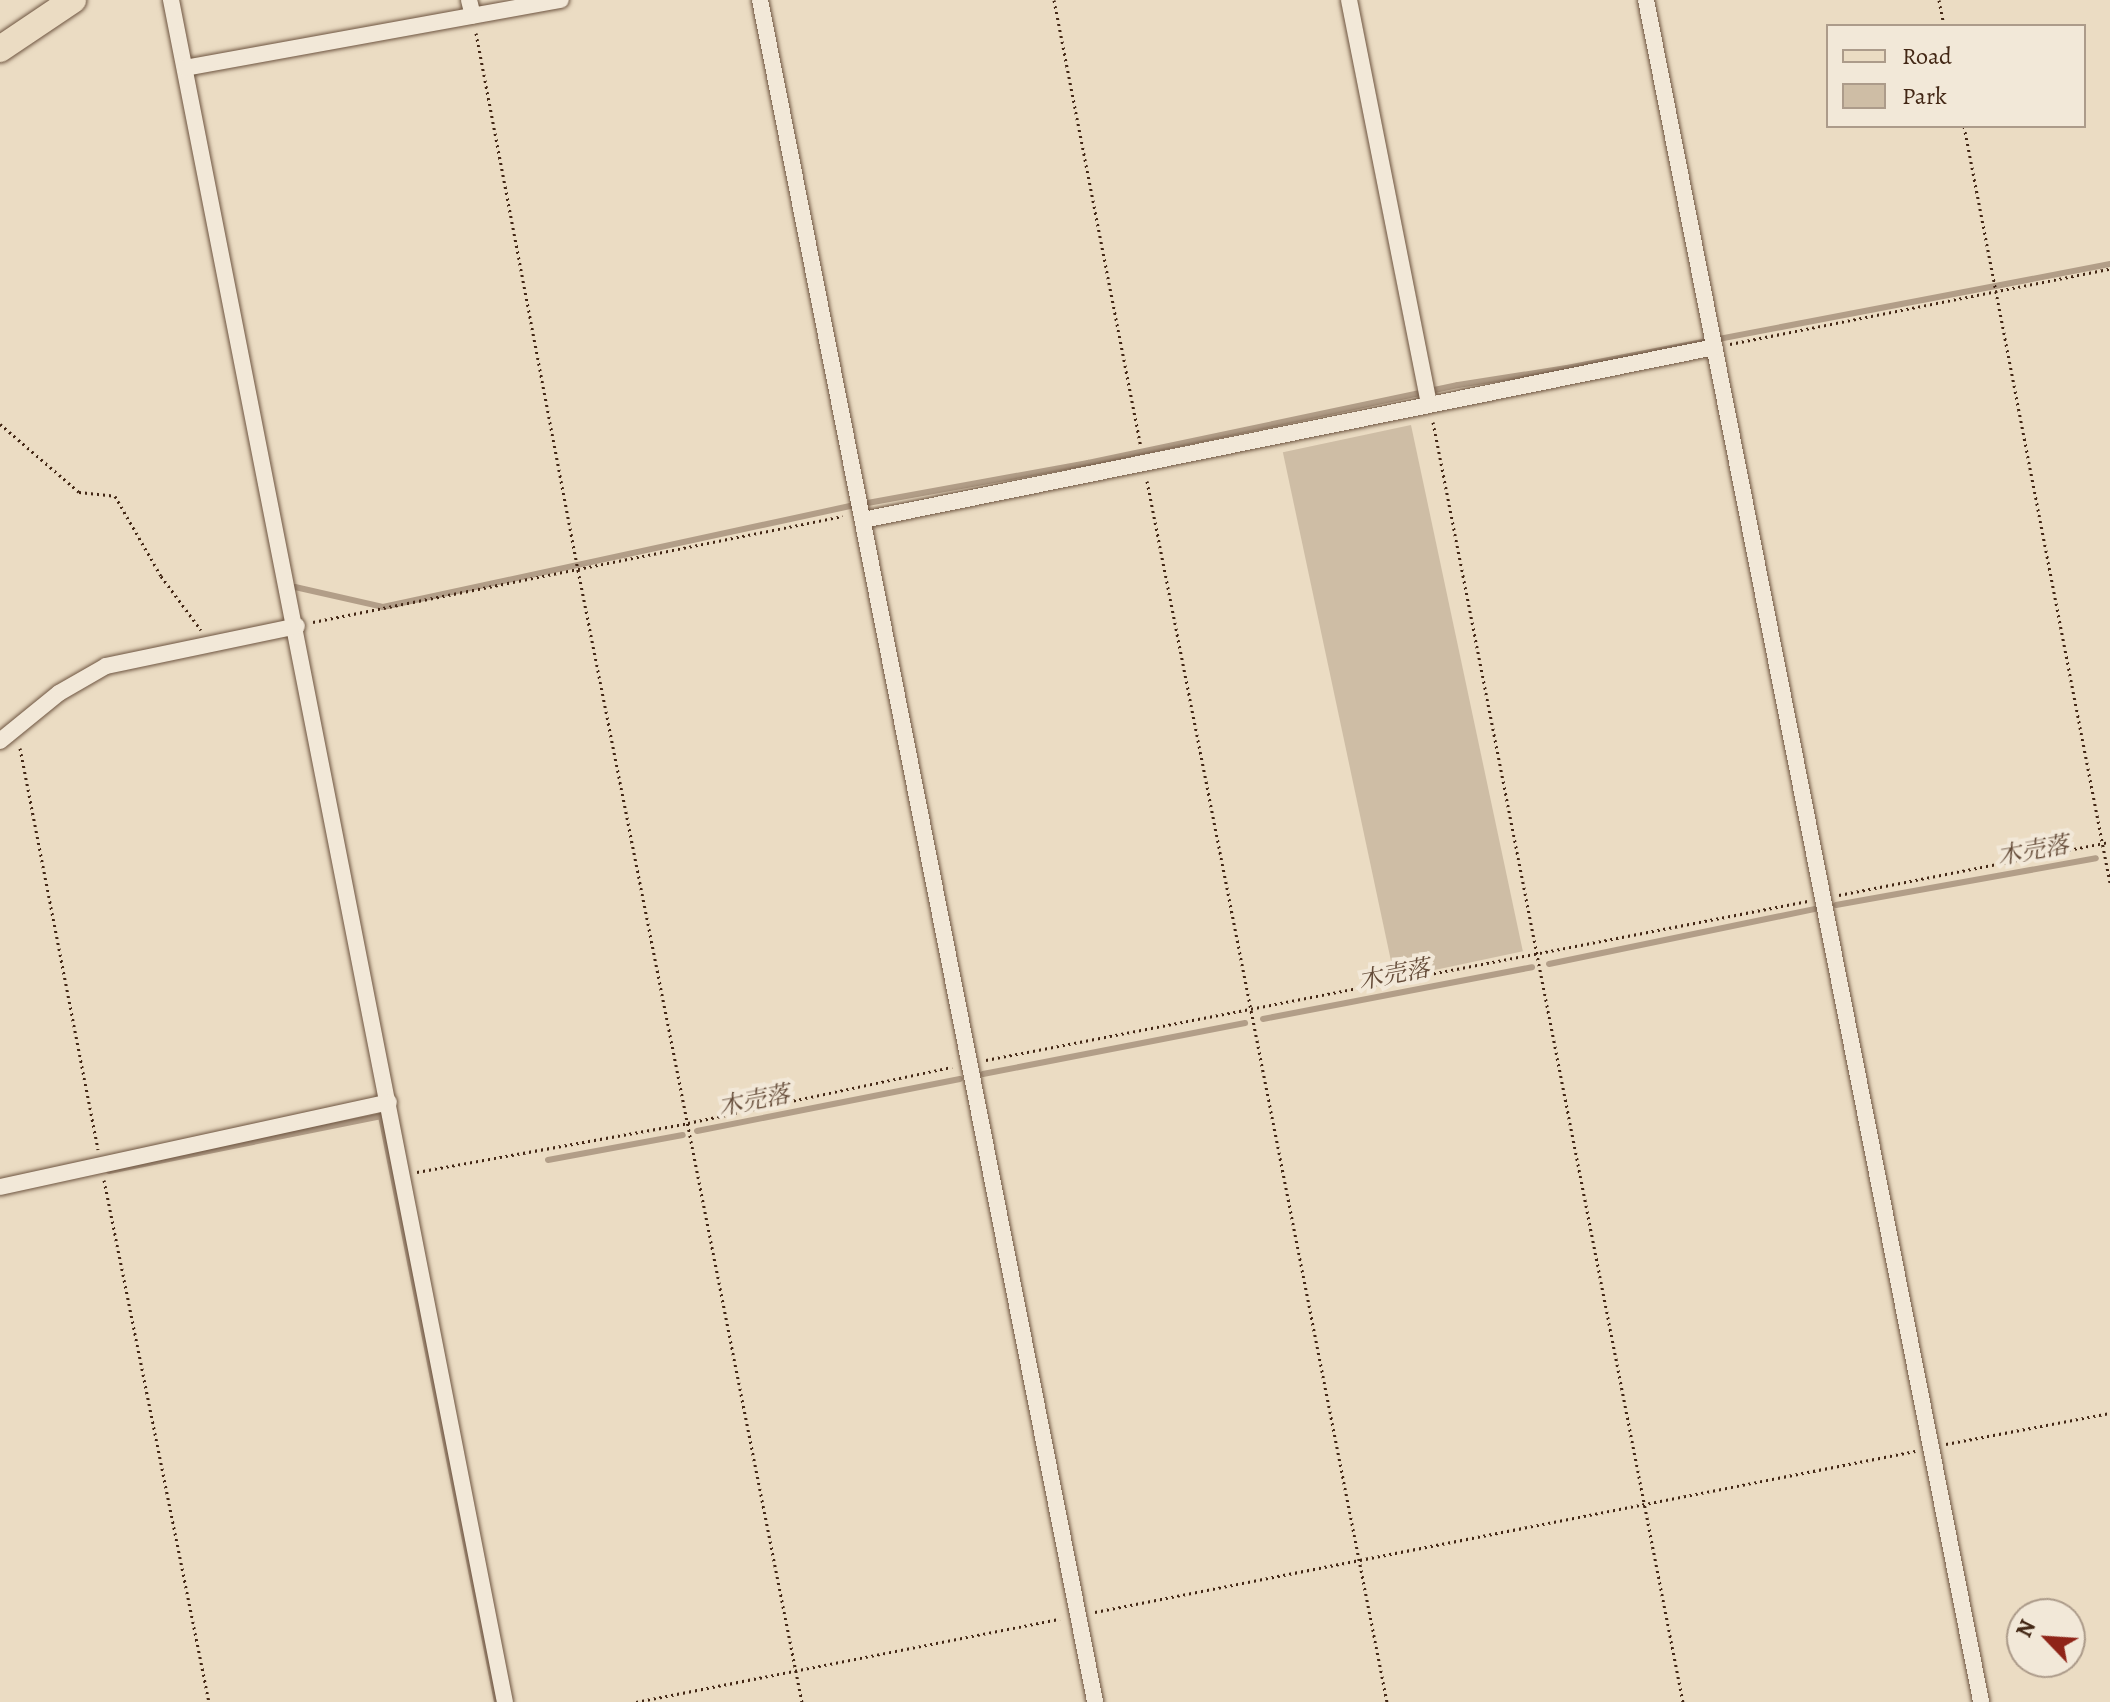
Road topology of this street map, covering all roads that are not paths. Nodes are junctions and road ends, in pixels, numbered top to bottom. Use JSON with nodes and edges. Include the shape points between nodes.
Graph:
{"nodes":[{"id":1,"x":73,"y":0,"type":"edge"},
{"id":2,"x":171,"y":0,"type":"edge"},
{"id":3,"x":561,"y":0,"type":"edge"},
{"id":4,"x":760,"y":0,"type":"edge"},
{"id":5,"x":1349,"y":0,"type":"edge"},
{"id":6,"x":1646,"y":0,"type":"edge"},
{"id":7,"x":471,"y":8,"type":"edge"},
{"id":8,"x":0,"y":49,"type":"edge"},
{"id":9,"x":185,"y":68,"type":"junction"},
{"id":10,"x":1715,"y":347,"type":"junction"},
{"id":11,"x":1429,"y":403,"type":"junction"},
{"id":12,"x":862,"y":516,"type":"junction"},
{"id":13,"x":297,"y":626,"type":"junction"},
{"id":14,"x":0,"y":741,"type":"edge"},
{"id":15,"x":389,"y":1102,"type":"junction"},
{"id":16,"x":0,"y":1187,"type":"edge"},
{"id":17,"x":505,"y":1702,"type":"edge"},
{"id":18,"x":1095,"y":1702,"type":"edge"},
{"id":19,"x":1981,"y":1702,"type":"edge"}],
"edges":[{"from":1,"to":8,"type":"main road"},
{"from":2,"to":9,"type":"street"},
{"from":3,"to":7,"type":"street"},
{"from":4,"to":12,"type":"street"},
{"from":5,"to":11,"type":"street"},
{"from":6,"to":10,"type":"street"},
{"from":7,"to":9,"type":"street"},
{"from":9,"to":13,"type":"street"},
{"from":10,"to":11,"type":"street"},
{"from":10,"to":19,"type":"street"},
{"from":11,"to":12,"type":"street"},
{"from":12,"to":18,"type":"street"},
{"from":13,"to":14,"type":"street","via":[[106,666],[83,676]]},
{"from":13,"to":15,"type":"street"},
{"from":15,"to":16,"type":"street"},
{"from":15,"to":17,"type":"street"}]}
